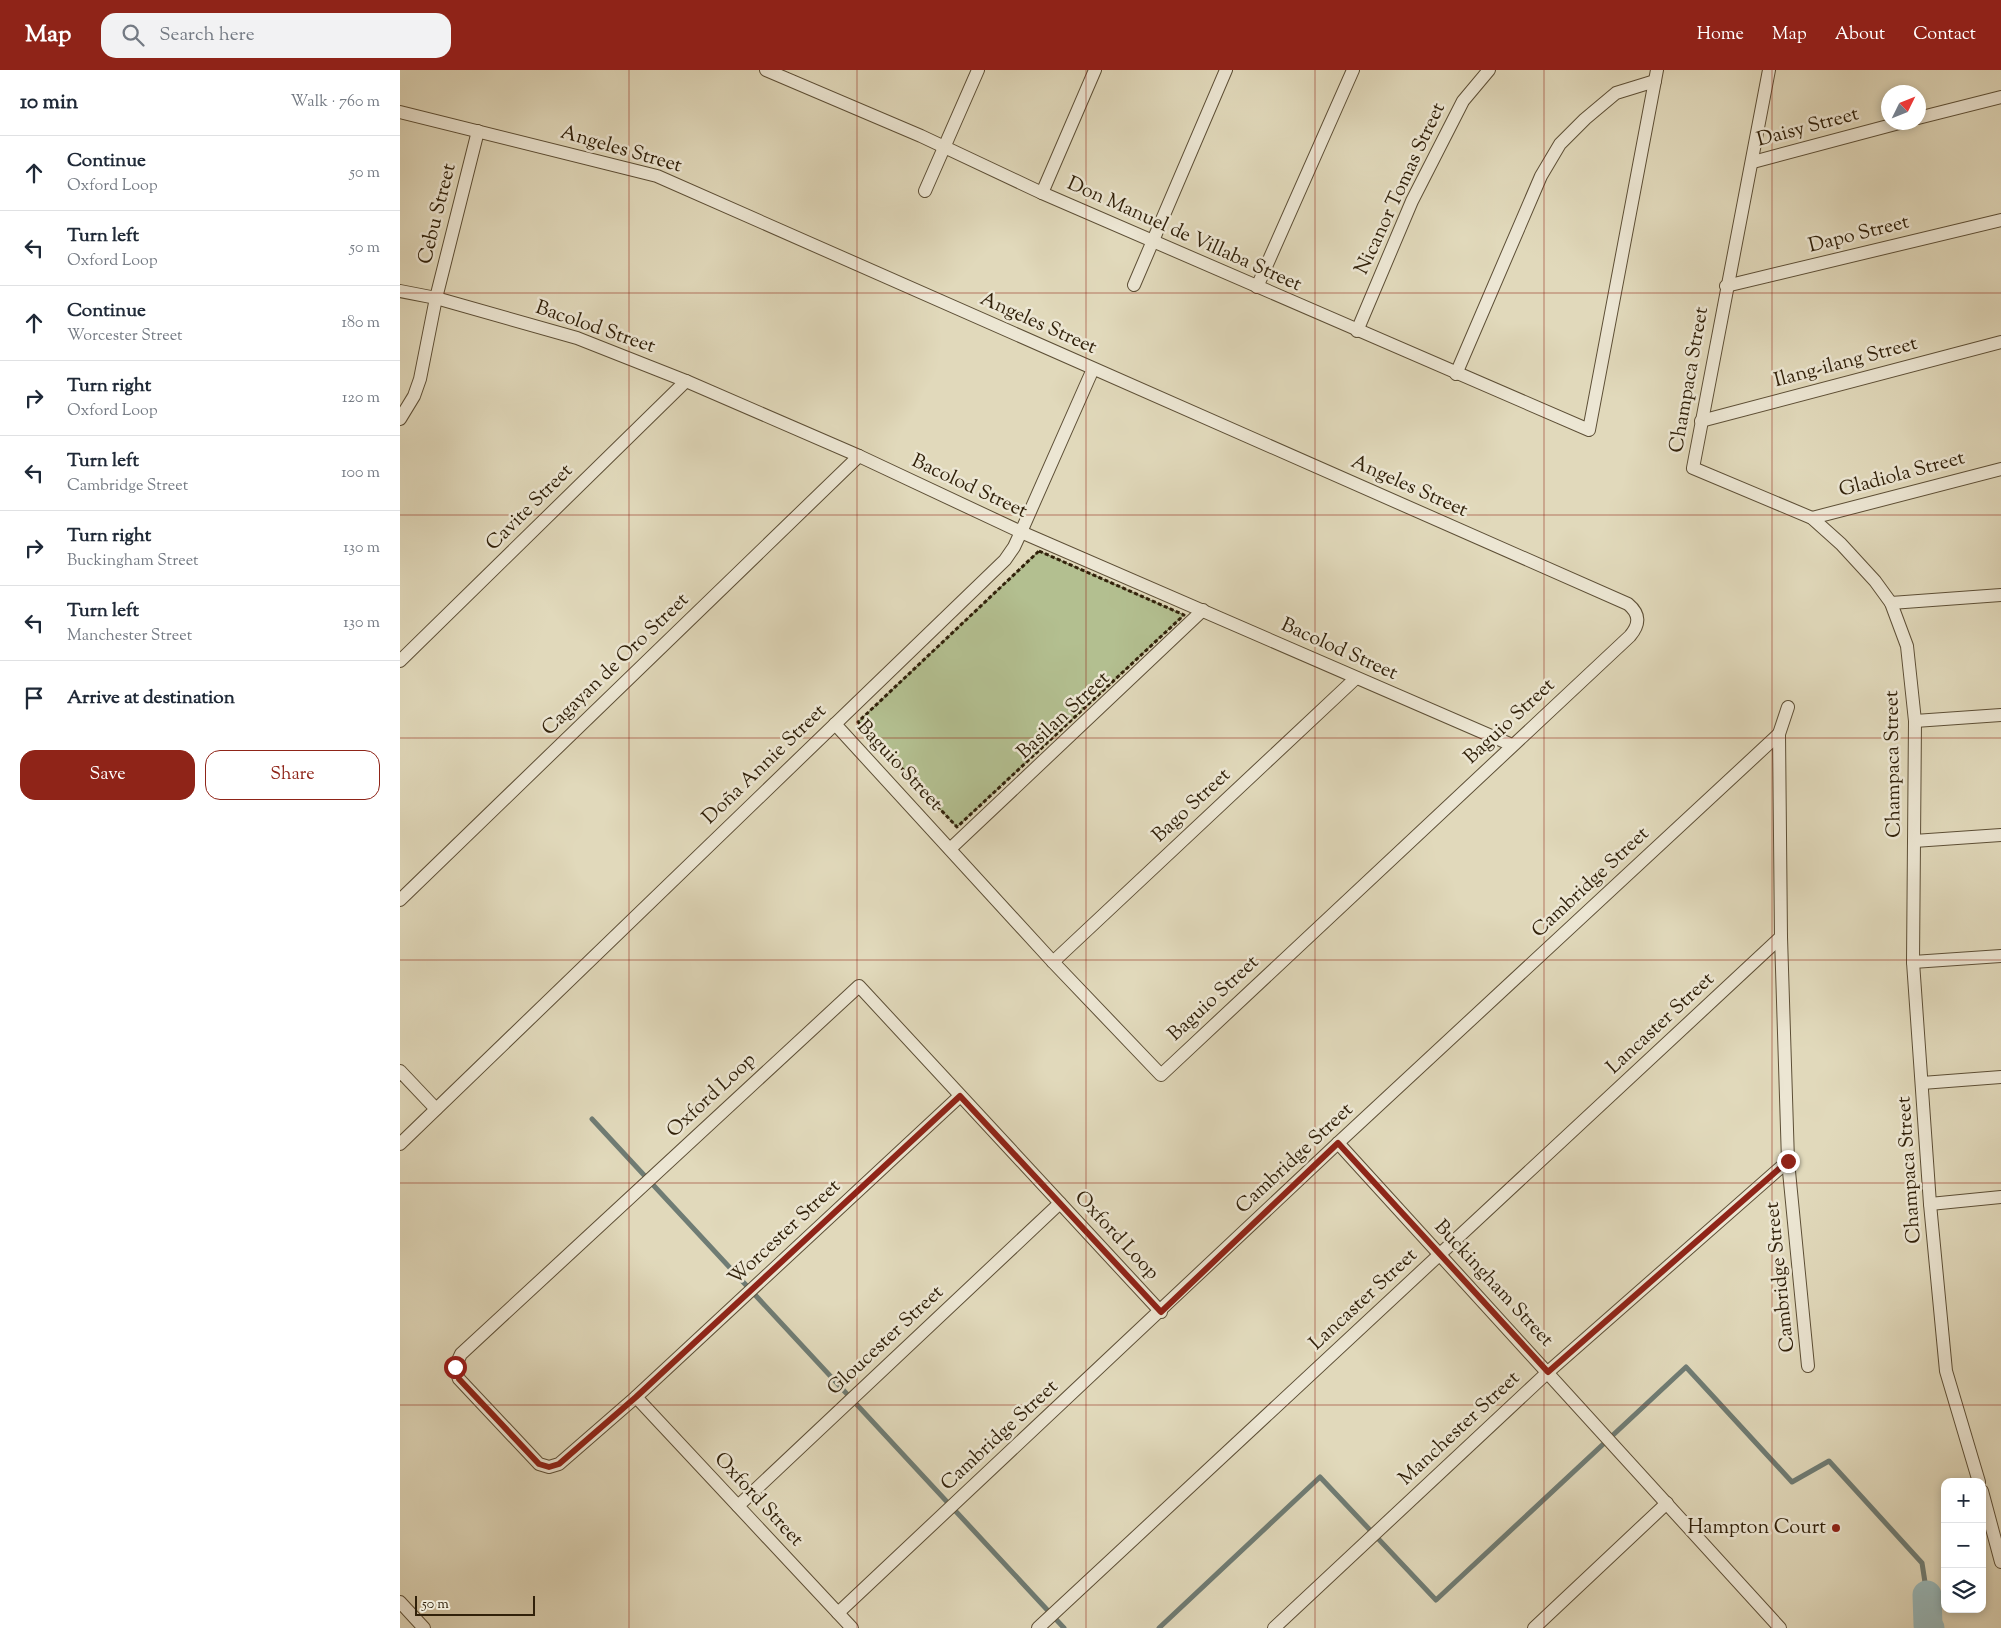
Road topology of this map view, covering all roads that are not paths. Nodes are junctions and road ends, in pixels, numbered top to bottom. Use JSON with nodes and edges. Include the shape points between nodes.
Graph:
{"nodes":[{"id":1,"x":766,"y":70,"type":"edge"},
{"id":2,"x":978,"y":70,"type":"edge"},
{"id":3,"x":1095,"y":70,"type":"edge"},
{"id":4,"x":1226,"y":70,"type":"edge"},
{"id":5,"x":1353,"y":70,"type":"edge"},
{"id":6,"x":1489,"y":70,"type":"edge"},
{"id":7,"x":1769,"y":70,"type":"edge"},
{"id":8,"x":1656,"y":76,"type":"edge"},
{"id":9,"x":2001,"y":97,"type":"edge"},
{"id":10,"x":400,"y":112,"type":"edge"},
{"id":11,"x":1926,"y":116,"type":"edge"},
{"id":12,"x":1881,"y":128,"type":"edge"},
{"id":13,"x":478,"y":131,"type":"junction"},
{"id":14,"x":944,"y":146,"type":"junction"},
{"id":15,"x":1753,"y":162,"type":"junction"},
{"id":16,"x":924,"y":191,"type":"dead end"},
{"id":17,"x":1042,"y":194,"type":"junction"},
{"id":18,"x":2001,"y":220,"type":"edge"},
{"id":19,"x":1153,"y":241,"type":"junction"},
{"id":20,"x":1134,"y":285,"type":"dead end"},
{"id":21,"x":1726,"y":286,"type":"junction"},
{"id":22,"x":1257,"y":287,"type":"junction"},
{"id":23,"x":400,"y":291,"type":"edge"},
{"id":24,"x":436,"y":298,"type":"junction"},
{"id":25,"x":1357,"y":331,"type":"junction"},
{"id":26,"x":2001,"y":342,"type":"edge"},
{"id":27,"x":1093,"y":369,"type":"junction"},
{"id":28,"x":1456,"y":374,"type":"junction"},
{"id":29,"x":686,"y":381,"type":"junction"},
{"id":30,"x":400,"y":419,"type":"edge"},
{"id":31,"x":1701,"y":421,"type":"junction"},
{"id":32,"x":859,"y":456,"type":"junction"},
{"id":33,"x":2001,"y":469,"type":"edge"},
{"id":34,"x":1812,"y":518,"type":"junction"},
{"id":35,"x":1021,"y":532,"type":"junction"},
{"id":36,"x":2001,"y":595,"type":"edge"},
{"id":37,"x":1891,"y":603,"type":"junction"},
{"id":38,"x":1203,"y":610,"type":"junction"},
{"id":39,"x":1638,"y":620,"type":"joint"},
{"id":40,"x":400,"y":661,"type":"edge"},
{"id":41,"x":1356,"y":678,"type":"junction"},
{"id":42,"x":1788,"y":707,"type":"dead end"},
{"id":43,"x":2001,"y":715,"type":"edge"},
{"id":44,"x":1915,"y":721,"type":"junction"},
{"id":45,"x":835,"y":724,"type":"junction"},
{"id":46,"x":1779,"y":734,"type":"junction"},
{"id":47,"x":1512,"y":745,"type":"junction"},
{"id":48,"x":2001,"y":835,"type":"edge"},
{"id":49,"x":1914,"y":841,"type":"junction"},
{"id":50,"x":950,"y":849,"type":"junction"},
{"id":51,"x":400,"y":900,"type":"edge"},
{"id":52,"x":1781,"y":937,"type":"junction"},
{"id":53,"x":2001,"y":956,"type":"edge"},
{"id":54,"x":1053,"y":962,"type":"junction"},
{"id":55,"x":1914,"y":962,"type":"junction"},
{"id":56,"x":400,"y":1071,"type":"edge"},
{"id":57,"x":2001,"y":1077,"type":"edge"},
{"id":58,"x":1922,"y":1083,"type":"junction"},
{"id":59,"x":960,"y":1096,"type":"junction"},
{"id":60,"x":436,"y":1109,"type":"junction"},
{"id":61,"x":1338,"y":1143,"type":"junction"},
{"id":62,"x":400,"y":1144,"type":"edge"},
{"id":63,"x":1788,"y":1161,"type":"junction"},
{"id":64,"x":2001,"y":1197,"type":"edge"},
{"id":65,"x":1060,"y":1203,"type":"junction"},
{"id":66,"x":1930,"y":1204,"type":"junction"},
{"id":67,"x":1440,"y":1255,"type":"junction"},
{"id":68,"x":1161,"y":1312,"type":"junction"},
{"id":69,"x":1808,"y":1366,"type":"dead end"},
{"id":70,"x":1548,"y":1372,"type":"junction"},
{"id":71,"x":636,"y":1397,"type":"junction"},
{"id":72,"x":1979,"y":1478,"type":"edge"},
{"id":73,"x":1667,"y":1503,"type":"junction"},
{"id":74,"x":738,"y":1506,"type":"junction"},
{"id":75,"x":1986,"y":1506,"type":"edge"},
{"id":76,"x":2001,"y":1562,"type":"edge"},
{"id":77,"x":400,"y":1602,"type":"edge"},
{"id":78,"x":838,"y":1613,"type":"junction"},
{"id":79,"x":424,"y":1628,"type":"edge"},
{"id":80,"x":852,"y":1628,"type":"edge"},
{"id":81,"x":1038,"y":1628,"type":"edge"},
{"id":82,"x":1274,"y":1628,"type":"edge"},
{"id":83,"x":1534,"y":1628,"type":"edge"},
{"id":84,"x":1780,"y":1628,"type":"edge"}],
"edges":[{"from":1,"to":14,"type":"street","name":"Don Manuel de Villaba Street"},
{"from":2,"to":14,"type":"street"},
{"from":3,"to":17,"type":"street"},
{"from":4,"to":19,"type":"street"},
{"from":5,"to":22,"type":"street"},
{"from":6,"to":25,"type":"street","name":"Nicanor Tomas Street","via":[[1463,101],[1412,201]]},
{"from":7,"to":15,"type":"street","name":"Champaca Street"},
{"from":8,"to":28,"type":"street","via":[[1616,93],[1560,144],[1541,176]]},
{"from":8,"to":28,"type":"street","name":"Don Manuel de Villaba Street","via":[[1589,430]]},
{"from":9,"to":11,"type":"street"},
{"from":10,"to":13,"type":"street","name":"Angeles Street"},
{"from":12,"to":15,"type":"street","name":"Daisy Street"},
{"from":13,"to":24,"type":"street","name":"Cebu Street"},
{"from":13,"to":27,"type":"street","name":"Angeles Street","via":[[657,176]]},
{"from":14,"to":16,"type":"street"},
{"from":14,"to":17,"type":"street","name":"Don Manuel de Villaba Street"},
{"from":15,"to":21,"type":"street","name":"Champaca Street"},
{"from":17,"to":19,"type":"street","name":"Don Manuel de Villaba Street"},
{"from":18,"to":21,"type":"street","name":"Dapo Street"},
{"from":19,"to":20,"type":"street"},
{"from":19,"to":22,"type":"street","name":"Don Manuel de Villaba Street"},
{"from":21,"to":31,"type":"street","name":"Champaca Street"},
{"from":22,"to":25,"type":"street","name":"Don Manuel de Villaba Street"},
{"from":23,"to":24,"type":"street","name":"Bacolod Street"},
{"from":24,"to":29,"type":"street","name":"Bacolod Street","via":[[577,338]]},
{"from":24,"to":30,"type":"street","name":"Cebu Street","via":[[420,379]]},
{"from":25,"to":28,"type":"street","name":"Don Manuel de Villaba Street"},
{"from":26,"to":31,"type":"street","name":"Ilang-ilang Street"},
{"from":27,"to":35,"type":"street","name":"Doña Annie Street"},
{"from":27,"to":39,"type":"street","name":"Angeles Street","via":[[1628,604],[1636,611]]},
{"from":29,"to":32,"type":"street","name":"Bacolod Street"},
{"from":29,"to":40,"type":"street","name":"Cavite Street"},
{"from":31,"to":34,"type":"street","name":"Champaca Street","via":[[1693,468]]},
{"from":32,"to":35,"type":"street","name":"Bacolod Street"},
{"from":32,"to":51,"type":"street","name":"Cagayan de Oro Street"},
{"from":33,"to":34,"type":"street","name":"Gladiola Street"},
{"from":34,"to":37,"type":"street","name":"Champaca Street","via":[[1841,544]]},
{"from":35,"to":38,"type":"street","name":"Bacolod Street"},
{"from":35,"to":45,"type":"street","name":"Doña Annie Street","via":[[1005,560]]},
{"from":36,"to":37,"type":"street"},
{"from":37,"to":44,"type":"street","name":"Champaca Street","via":[[1907,646]]},
{"from":38,"to":41,"type":"street","name":"Bacolod Street"},
{"from":38,"to":50,"type":"street","name":"Basilan Street"},
{"from":39,"to":47,"type":"street","name":"Baguio Street","via":[[1630,636]]},
{"from":41,"to":47,"type":"street","name":"Bacolod Street"},
{"from":41,"to":54,"type":"street","name":"Bago Street"},
{"from":42,"to":46,"type":"street","name":"Cambridge Street"},
{"from":43,"to":44,"type":"street"},
{"from":44,"to":49,"type":"street","name":"Champaca Street"},
{"from":45,"to":50,"type":"street","name":"Baguio Street"},
{"from":45,"to":60,"type":"street","name":"Doña Annie Street"},
{"from":46,"to":52,"type":"street","name":"Cambridge Street"},
{"from":46,"to":61,"type":"street","name":"Cambridge Street"},
{"from":47,"to":54,"type":"street","name":"Baguio Street","via":[[1161,1075]]},
{"from":48,"to":49,"type":"street"},
{"from":49,"to":55,"type":"street","name":"Champaca Street"},
{"from":50,"to":54,"type":"street","name":"Baguio Street"},
{"from":52,"to":63,"type":"street","name":"Cambridge Street"},
{"from":52,"to":67,"type":"street","name":"Lancaster Street"},
{"from":53,"to":55,"type":"street"},
{"from":55,"to":58,"type":"street","name":"Champaca Street"},
{"from":56,"to":60,"type":"street"},
{"from":57,"to":58,"type":"street"},
{"from":58,"to":66,"type":"street","name":"Champaca Street"},
{"from":59,"to":65,"type":"street","name":"Oxford Loop"},
{"from":59,"to":71,"type":"street","name":"Worcester Street"},
{"from":59,"to":71,"type":"street","name":"Oxford Loop","via":[[858,986],[461,1354],[455,1367],[459,1379],[472,1393],[539,1464],[549,1467],[559,1464]]},
{"from":60,"to":62,"type":"street","name":"Doña Annie Street"},
{"from":61,"to":67,"type":"street","name":"Buckingham Street"},
{"from":61,"to":68,"type":"street","name":"Cambridge Street"},
{"from":63,"to":69,"type":"street","name":"Cambridge Street"},
{"from":63,"to":70,"type":"street","name":"Manchester Street"},
{"from":64,"to":66,"type":"street"},
{"from":65,"to":68,"type":"street","name":"Oxford Loop"},
{"from":65,"to":74,"type":"street","name":"Gloucester Street"},
{"from":66,"to":72,"type":"street","name":"Champaca Street","via":[[1946,1371]]},
{"from":67,"to":70,"type":"street","name":"Buckingham Street"},
{"from":67,"to":81,"type":"street","name":"Lancaster Street"},
{"from":68,"to":78,"type":"street","name":"Cambridge Street"},
{"from":70,"to":73,"type":"street","name":"Buckingham Street"},
{"from":70,"to":82,"type":"street","name":"Manchester Street"},
{"from":71,"to":74,"type":"street","name":"Oxford Street"},
{"from":73,"to":83,"type":"street"},
{"from":73,"to":84,"type":"street","name":"Buckingham Street"},
{"from":74,"to":78,"type":"street","name":"Oxford Street"},
{"from":75,"to":76,"type":"street"},
{"from":77,"to":79,"type":"street"},
{"from":78,"to":80,"type":"street","name":"Oxford Street"}]}
